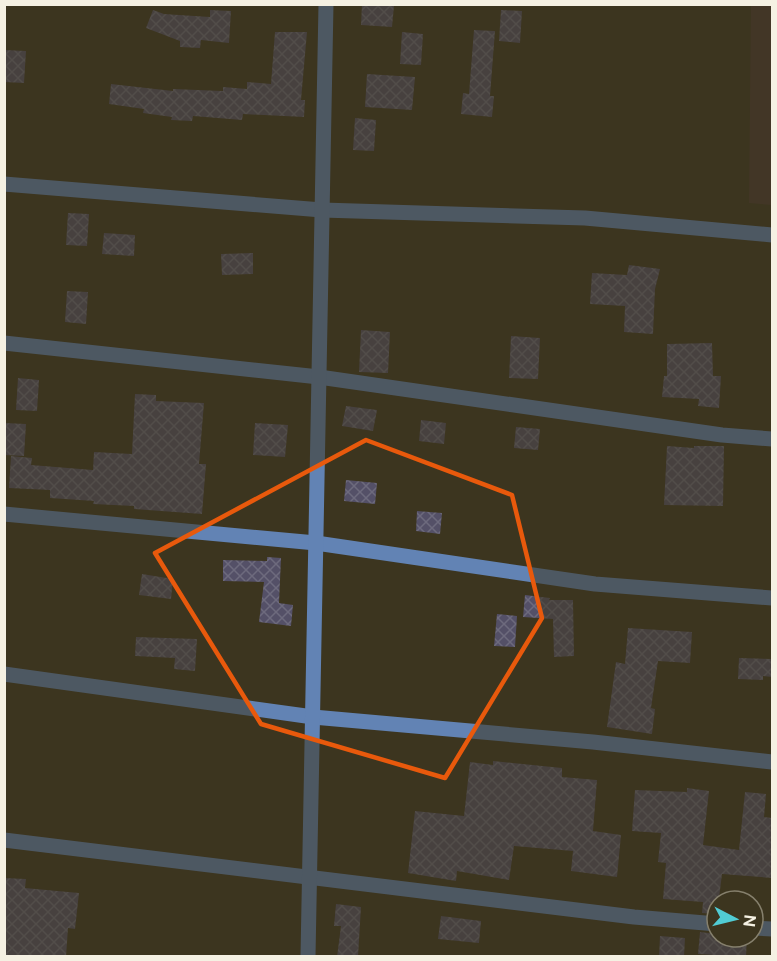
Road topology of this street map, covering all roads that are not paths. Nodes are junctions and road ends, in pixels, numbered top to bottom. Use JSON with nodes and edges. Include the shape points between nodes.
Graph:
{"nodes":[{"id":1,"x":326,"y":4,"type":"edge"},
{"id":2,"x":4,"y":184,"type":"edge"},
{"id":3,"x":322,"y":210,"type":"junction"},
{"id":4,"x":772,"y":235,"type":"edge"},
{"id":5,"x":4,"y":343,"type":"edge"},
{"id":6,"x":319,"y":377,"type":"junction"},
{"id":7,"x":772,"y":439,"type":"edge"},
{"id":8,"x":4,"y":514,"type":"edge"},
{"id":9,"x":316,"y":543,"type":"junction"},
{"id":10,"x":772,"y":598,"type":"edge"},
{"id":11,"x":4,"y":675,"type":"edge"},
{"id":12,"x":313,"y":717,"type":"junction"},
{"id":13,"x":772,"y":762,"type":"edge"},
{"id":14,"x":4,"y":840,"type":"edge"},
{"id":15,"x":310,"y":876,"type":"junction"},
{"id":16,"x":705,"y":923,"type":"edge"},
{"id":17,"x":308,"y":957,"type":"edge"}],
"edges":[{"from":1,"to":3,"type":"street"},
{"from":2,"to":3,"type":"street"},
{"from":3,"to":4,"type":"street","via":[[585,218]]},
{"from":3,"to":6,"type":"street"},
{"from":5,"to":6,"type":"street"},
{"from":6,"to":7,"type":"street"},
{"from":6,"to":9,"type":"street"},
{"from":8,"to":9,"type":"street"},
{"from":9,"to":10,"type":"street","via":[[595,584]]},
{"from":9,"to":12,"type":"street"},
{"from":11,"to":12,"type":"street"},
{"from":12,"to":13,"type":"street"},
{"from":12,"to":15,"type":"street"},
{"from":14,"to":15,"type":"street"},
{"from":15,"to":16,"type":"street"},
{"from":15,"to":17,"type":"street"}]}
